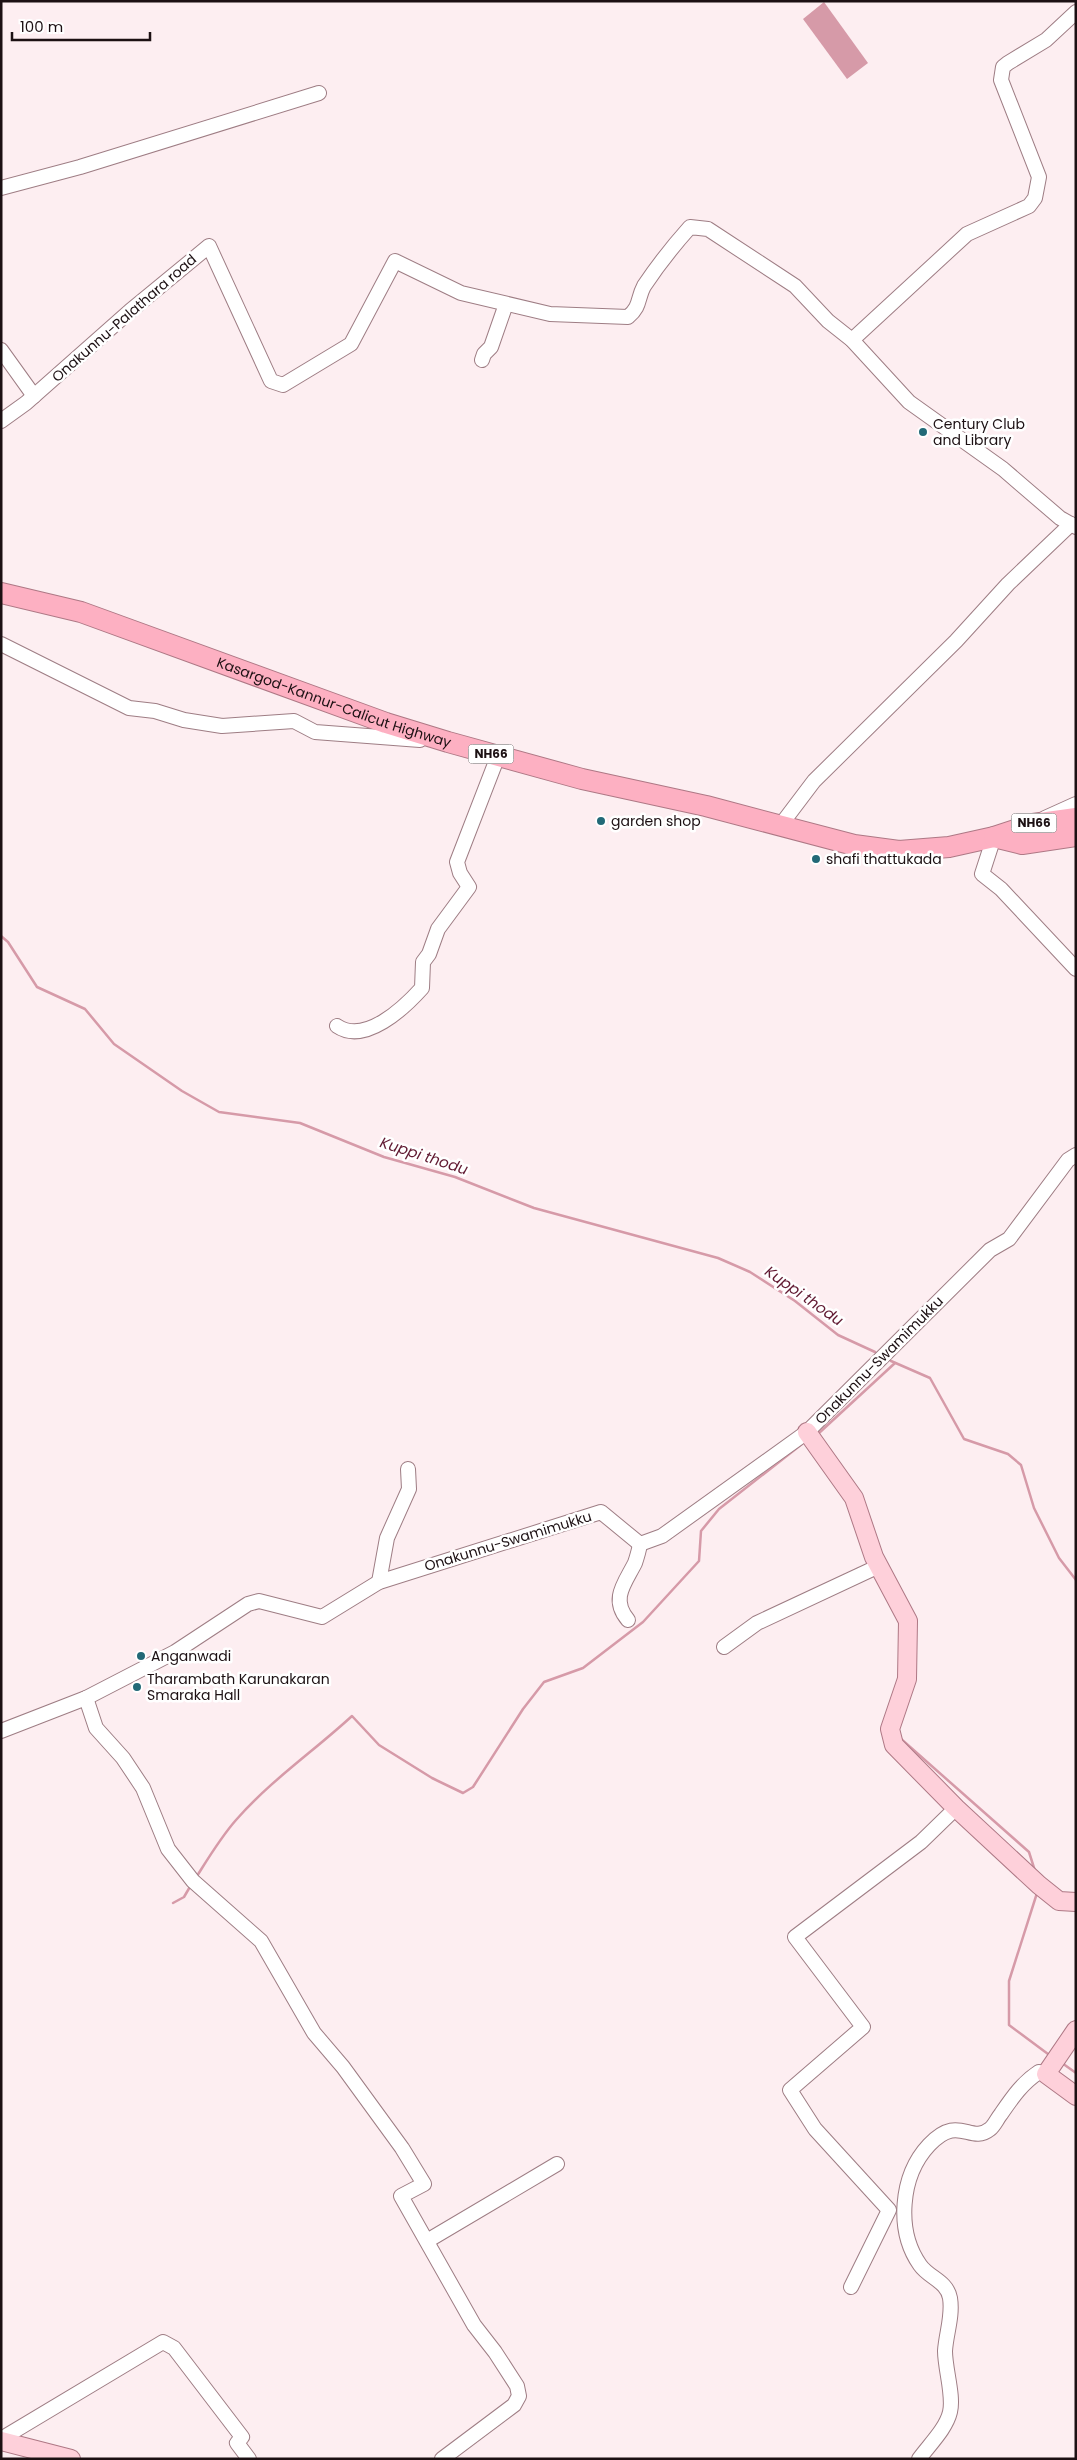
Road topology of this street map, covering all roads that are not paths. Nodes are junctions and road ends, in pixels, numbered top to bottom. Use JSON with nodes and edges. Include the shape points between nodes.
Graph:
{"nodes":[{"id":1,"x":1076,"y":12,"type":"edge"},
{"id":2,"x":319,"y":93,"type":"dead end"},
{"id":3,"x":1,"y":188,"type":"edge"},
{"id":4,"x":506,"y":304,"type":"junction"},
{"id":5,"x":852,"y":340,"type":"junction"},
{"id":6,"x":1,"y":350,"type":"edge"},
{"id":7,"x":482,"y":360,"type":"dead end"},
{"id":8,"x":34,"y":396,"type":"junction"},
{"id":9,"x":1,"y":421,"type":"edge"},
{"id":10,"x":1073,"y":526,"type":"edge"},
{"id":11,"x":1,"y":593,"type":"edge"},
{"id":12,"x":1,"y":644,"type":"edge"},
{"id":13,"x":448,"y":742,"type":"junction"},
{"id":14,"x":498,"y":756,"type":"junction"},
{"id":15,"x":1075,"y":806,"type":"edge"},
{"id":16,"x":780,"y":826,"type":"junction"},
{"id":17,"x":1076,"y":836,"type":"edge"},
{"id":18,"x":994,"y":837,"type":"junction"},
{"id":19,"x":1076,"y":969,"type":"edge"},
{"id":20,"x":337,"y":1026,"type":"dead end"},
{"id":21,"x":1076,"y":1155,"type":"edge"},
{"id":22,"x":807,"y":1432,"type":"junction"},
{"id":23,"x":408,"y":1469,"type":"dead end"},
{"id":24,"x":640,"y":1544,"type":"junction"},
{"id":25,"x":879,"y":1566,"type":"junction"},
{"id":26,"x":379,"y":1582,"type":"junction"},
{"id":27,"x":628,"y":1620,"type":"dead end"},
{"id":28,"x":724,"y":1647,"type":"dead end"},
{"id":29,"x":86,"y":1698,"type":"junction"},
{"id":30,"x":1,"y":1731,"type":"edge"},
{"id":31,"x":956,"y":1808,"type":"junction"},
{"id":32,"x":1076,"y":1902,"type":"edge"},
{"id":33,"x":1076,"y":2030,"type":"edge"},
{"id":34,"x":1046,"y":2074,"type":"junction"},
{"id":35,"x":1076,"y":2096,"type":"edge"},
{"id":36,"x":557,"y":2164,"type":"dead end"},
{"id":37,"x":427,"y":2241,"type":"junction"},
{"id":38,"x":851,"y":2287,"type":"dead end"},
{"id":39,"x":1,"y":2440,"type":"edge"},
{"id":40,"x":71,"y":2459,"type":"edge"},
{"id":41,"x":249,"y":2459,"type":"edge"},
{"id":42,"x":442,"y":2459,"type":"edge"},
{"id":43,"x":918,"y":2459,"type":"edge"}],
"edges":[{"from":1,"to":5,"type":"street","via":[[1046,40],[1008,63],[1001,74],[1039,177],[1035,198],[1029,206],[967,234]]},
{"from":2,"to":3,"type":"street"},
{"from":4,"to":5,"type":"street","name":"Onakunnu-Palathara road","via":[[550,314],[628,317],[637,310],[642,289],[666,253],[690,227],[708,229],[794,286]]},
{"from":4,"to":7,"type":"street","via":[[491,347]]},
{"from":4,"to":8,"type":"street","name":"Onakunnu-Palathara road","via":[[460,293],[395,261],[351,344],[283,385],[271,381],[209,246]]},
{"from":5,"to":10,"type":"street","via":[[909,402],[1003,469]]},
{"from":6,"to":8,"type":"street"},
{"from":8,"to":9,"type":"street","name":"Onakunnu-Palathara road"},
{"from":10,"to":16,"type":"street","via":[[1008,584],[956,641],[814,782]]},
{"from":11,"to":13,"type":"highway","name":"Kasargod-Kannur-Calicut Highway","number":"NH66","via":[[81,612],[386,723]]},
{"from":12,"to":13,"type":"street","via":[[129,708],[222,726],[294,721],[315,732]]},
{"from":13,"to":14,"type":"highway","name":"Kasargod-Kannur-Calicut Highway","number":"NH66"},
{"from":14,"to":16,"type":"highway","name":"Kasargod-Kannur-Calicut Highway","number":"NH66"},
{"from":14,"to":20,"type":"street","via":[[457,862],[469,887],[422,962],[422,988],[402,1008],[377,1024],[346,1032]]},
{"from":15,"to":18,"type":"highway","name":"Kasargod-Kannur-Calicut Highway","number":"NH66"},
{"from":16,"to":18,"type":"highway","name":"Kasargod-Kannur-Calicut Highway","number":"NH66","via":[[854,845],[899,851],[949,847]]},
{"from":17,"to":18,"type":"highway","name":"Kasargod-Kannur-Calicut Highway","number":"NH66","via":[[1022,844]]},
{"from":18,"to":19,"type":"street","via":[[982,874],[1001,889]]},
{"from":21,"to":22,"type":"street","name":"Onakunnu-Swamimukku","via":[[1068,1160],[1009,1239],[990,1250]]},
{"from":22,"to":24,"type":"street","name":"Onakunnu-Swamimukku","via":[[662,1536]]},
{"from":22,"to":25,"type":"main road","via":[[854,1498]]},
{"from":23,"to":26,"type":"street","via":[[410,1489],[387,1538]]},
{"from":24,"to":26,"type":"street","name":"Onakunnu-Swamimukku","via":[[601,1512]]},
{"from":24,"to":27,"type":"street","via":[[618,1598]]},
{"from":25,"to":28,"type":"street","via":[[757,1623]]},
{"from":25,"to":31,"type":"main road","via":[[908,1621],[907,1679],[890,1729],[894,1745]]},
{"from":26,"to":29,"type":"street","name":"Onakunnu-Swamimukku","via":[[322,1617],[259,1601],[248,1604],[176,1652]]},
{"from":29,"to":30,"type":"street","name":"Onakunnu-Swamimukku"},
{"from":29,"to":37,"type":"street","via":[[96,1728],[123,1758],[143,1788],[168,1848],[193,1881],[261,1941],[314,2033],[402,2148],[424,2184],[401,2196]]},
{"from":31,"to":32,"type":"main road","via":[[1059,1901]]},
{"from":31,"to":38,"type":"street","via":[[921,1842],[795,1937],[863,2027],[790,2090],[815,2129],[889,2210]]},
{"from":33,"to":34,"type":"main road"},
{"from":34,"to":35,"type":"main road"},
{"from":34,"to":43,"type":"street","via":[[1039,2072],[1024,2084],[990,2129],[980,2134],[956,2128],[942,2132],[920,2155],[910,2178],[905,2227],[922,2268],[938,2279],[950,2298],[945,2351],[951,2411],[941,2430]]},
{"from":36,"to":37,"type":"street"},
{"from":37,"to":42,"type":"street","via":[[474,2325],[517,2386],[519,2396],[514,2405]]},
{"from":39,"to":40,"type":"main road"},
{"from":39,"to":41,"type":"street","via":[[163,2342],[174,2348],[227,2415],[242,2437],[237,2443]]}]}
